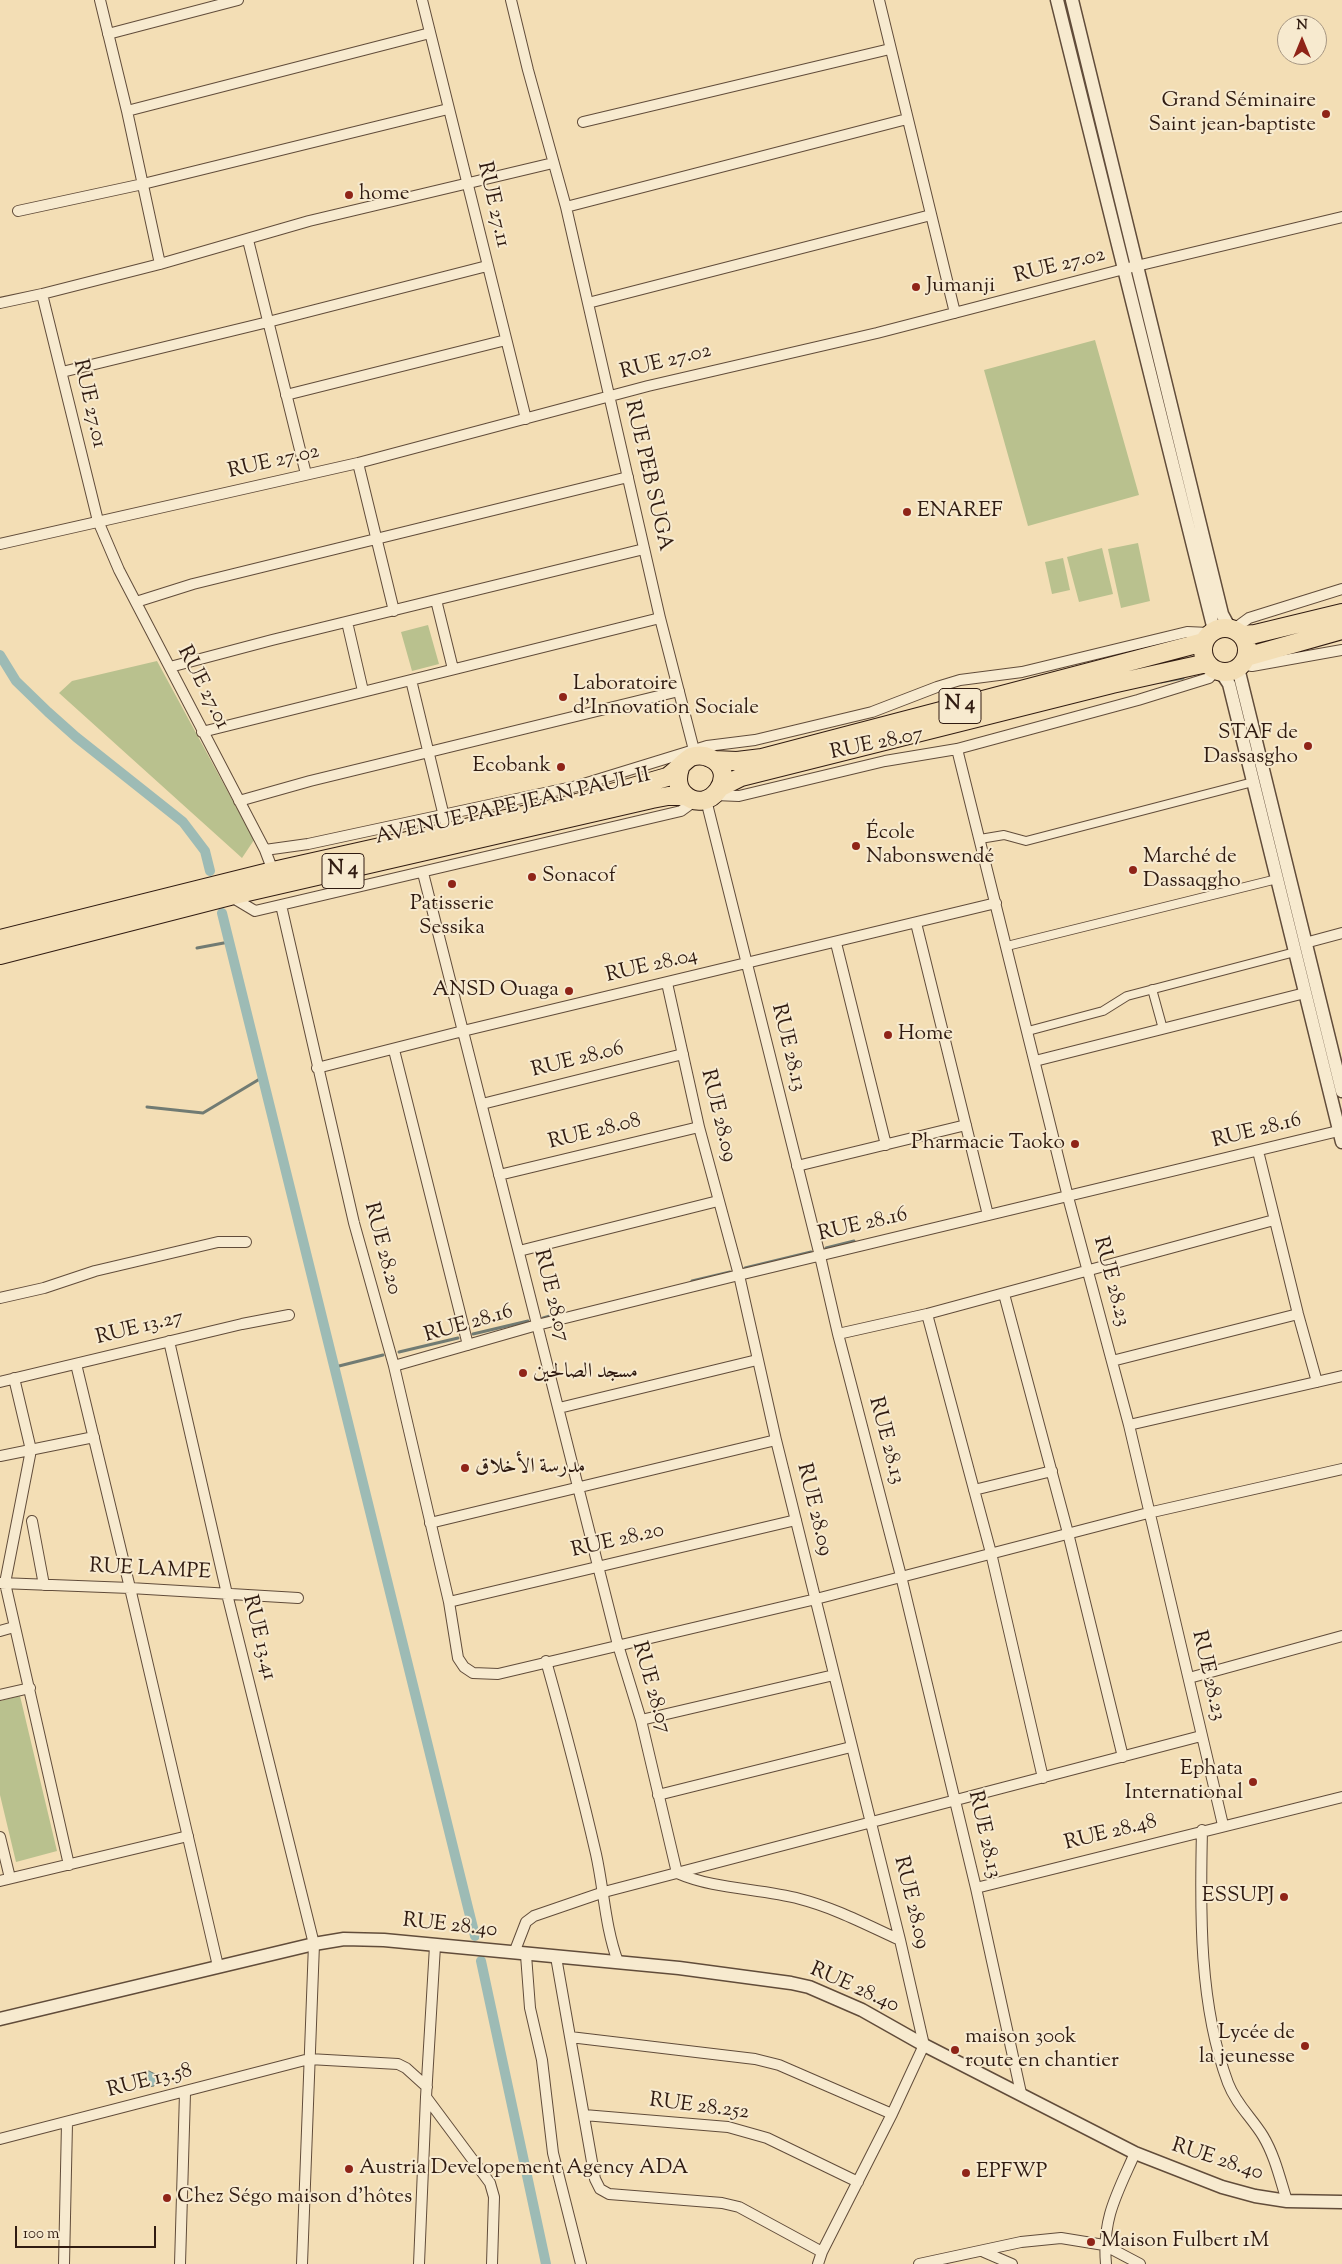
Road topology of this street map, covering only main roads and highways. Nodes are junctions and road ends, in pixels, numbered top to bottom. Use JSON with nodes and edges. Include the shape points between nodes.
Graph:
{"nodes":[{"id":1,"x":1342,"y":613,"type":"edge"},
{"id":2,"x":1342,"y":630,"type":"edge"},
{"id":3,"x":1222,"y":633,"type":"junction"},
{"id":4,"x":1228,"y":666,"type":"junction"},
{"id":5,"x":714,"y":760,"type":"junction"},
{"id":6,"x":680,"y":768,"type":"junction"},
{"id":7,"x":705,"y":796,"type":"junction"},
{"id":8,"x":0,"y":939,"type":"edge"},
{"id":9,"x":0,"y":955,"type":"edge"}],
"edges":[{"from":1,"to":3,"type":"highway","number":"N 4","via":[[1255,634]]},
{"from":2,"to":4,"type":"highway","name":"AVENUE PAPE JEAN PAUL II","number":"N 4"},
{"from":3,"to":4,"type":"highway","via":[[1203,653]]},
{"from":3,"to":4,"type":"highway","via":[[1247,644]]},
{"from":3,"to":5,"type":"highway","number":"N 4","via":[[762,758]]},
{"from":4,"to":7,"type":"highway","name":"AVENUE PAPE JEAN PAUL II","number":"N 4","via":[[1112,684],[742,777]]},
{"from":5,"to":6,"type":"highway","name":"AVENUE PAPE JEAN PAUL II","number":"N 4","via":[[694,753]]},
{"from":5,"to":7,"type":"highway","via":[[722,773]]},
{"from":6,"to":7,"type":"highway","name":"AVENUE PAPE JEAN PAUL II","via":[[678,783]]},
{"from":6,"to":8,"type":"highway","name":"AVENUE PAPE JEAN PAUL II","number":"N 4","via":[[650,783],[577,803],[273,871]]},
{"from":7,"to":9,"type":"highway","name":"AVENUE PAPE JEAN PAUL II","number":"N 4","via":[[652,798],[230,896]]}]}
